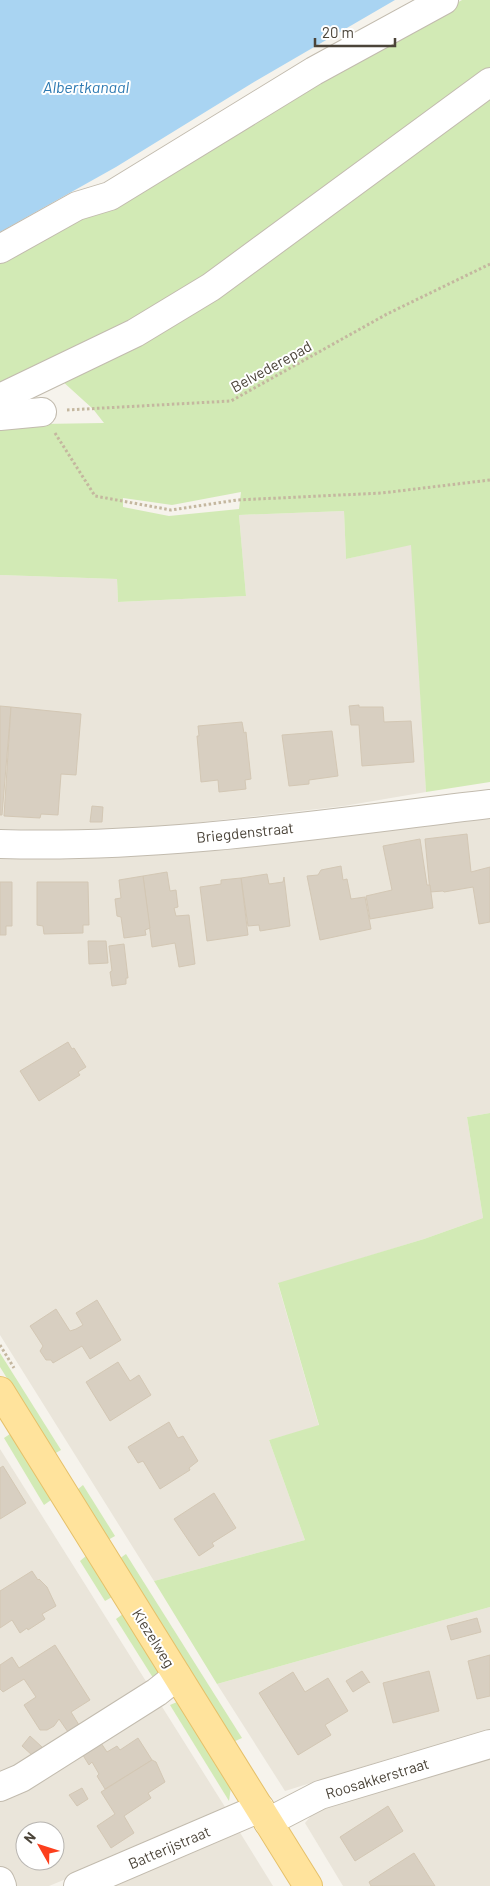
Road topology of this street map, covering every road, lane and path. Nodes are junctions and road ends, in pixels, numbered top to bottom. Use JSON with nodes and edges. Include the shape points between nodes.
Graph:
{"nodes":[{"id":1,"x":444,"y":0,"type":"edge"},
{"id":2,"x":490,"y":82,"type":"edge"},
{"id":3,"x":0,"y":249,"type":"edge"},
{"id":4,"x":490,"y":264,"type":"edge"},
{"id":5,"x":0,"y":398,"type":"edge"},
{"id":6,"x":42,"y":412,"type":"junction"},
{"id":7,"x":0,"y":416,"type":"edge"},
{"id":8,"x":490,"y":480,"type":"edge"},
{"id":9,"x":490,"y":804,"type":"edge"},
{"id":10,"x":0,"y":844,"type":"edge"},
{"id":11,"x":0,"y":1391,"type":"edge"},
{"id":12,"x":177,"y":1676,"type":"junction"},
{"id":13,"x":490,"y":1744,"type":"edge"},
{"id":14,"x":0,"y":1786,"type":"edge"},
{"id":15,"x":264,"y":1815,"type":"junction"},
{"id":16,"x":0,"y":1880,"type":"edge"},
{"id":17,"x":2,"y":1886,"type":"edge"},
{"id":18,"x":78,"y":1886,"type":"edge"},
{"id":19,"x":308,"y":1886,"type":"edge"}],
"edges":[{"from":1,"to":3,"type":"street","via":[[314,72],[110,196],[77,206]]},
{"from":2,"to":5,"type":"street","via":[[211,287],[135,333]]},
{"from":4,"to":6,"type":"path","name":"Belvederepad","via":[[387,314],[231,401]]},
{"from":6,"to":7,"type":"street"},
{"from":6,"to":8,"type":"path","via":[[95,496],[171,510],[237,500],[382,493]]},
{"from":9,"to":10,"type":"street","name":"Briegdenstraat","via":[[200,837],[48,846]]},
{"from":11,"to":12,"type":"main road","name":"Kiezelweg"},
{"from":12,"to":14,"type":"street","via":[[21,1778]]},
{"from":12,"to":15,"type":"main road","name":"Kiezelweg"},
{"from":13,"to":15,"type":"street","name":"Roosakkerstraat"},
{"from":15,"to":18,"type":"street","name":"Batterijstraat"},
{"from":15,"to":19,"type":"main road","name":"Kiezelweg"},
{"from":16,"to":17,"type":"street"}]}
